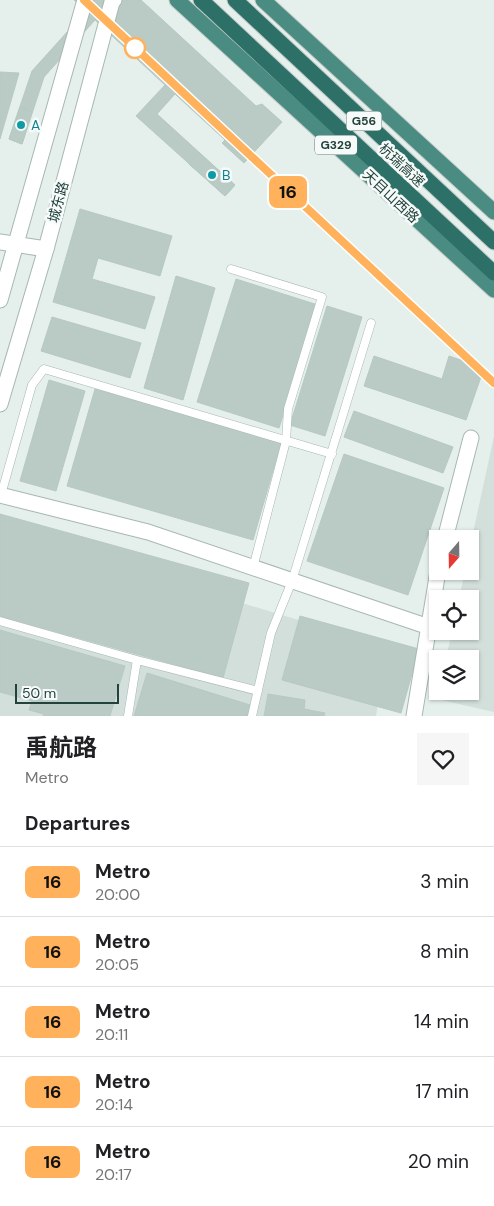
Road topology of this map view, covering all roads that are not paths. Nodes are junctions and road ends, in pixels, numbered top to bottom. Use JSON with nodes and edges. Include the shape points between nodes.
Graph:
{"nodes":[{"id":1,"x":85,"y":0,"type":"edge"},
{"id":2,"x":114,"y":0,"type":"edge"},
{"id":3,"x":177,"y":0,"type":"edge"},
{"id":4,"x":200,"y":0,"type":"edge"},
{"id":5,"x":235,"y":0,"type":"edge"},
{"id":6,"x":262,"y":0,"type":"edge"},
{"id":7,"x":494,"y":212,"type":"edge"},
{"id":8,"x":0,"y":242,"type":"edge"},
{"id":9,"x":494,"y":242,"type":"edge"},
{"id":10,"x":16,"y":245,"type":"junction"},
{"id":11,"x":46,"y":249,"type":"junction"},
{"id":12,"x":231,"y":269,"type":"dead end"},
{"id":13,"x":494,"y":273,"type":"edge"},
{"id":14,"x":494,"y":290,"type":"edge"},
{"id":15,"x":0,"y":300,"type":"edge"},
{"id":16,"x":372,"y":323,"type":"dead end"},
{"id":17,"x":0,"y":404,"type":"edge"},
{"id":18,"x":471,"y":438,"type":"dead end"},
{"id":19,"x":286,"y":441,"type":"junction"},
{"id":20,"x":332,"y":454,"type":"junction"},
{"id":21,"x":0,"y":495,"type":"edge"},
{"id":22,"x":447,"y":530,"type":"edge"},
{"id":23,"x":253,"y":568,"type":"junction"},
{"id":24,"x":292,"y":581,"type":"junction"},
{"id":25,"x":0,"y":621,"type":"edge"},
{"id":26,"x":429,"y":627,"type":"joint"},
{"id":27,"x":137,"y":660,"type":"junction"},
{"id":28,"x":258,"y":691,"type":"junction"},
{"id":29,"x":128,"y":716,"type":"edge"},
{"id":30,"x":252,"y":716,"type":"edge"},
{"id":31,"x":414,"y":716,"type":"edge"}],
"edges":[{"from":1,"to":10,"type":"street","name":"城东路"},
{"from":2,"to":11,"type":"street","name":"城东路"},
{"from":3,"to":14,"type":"highway","name":"天目山西路","number":"G329"},
{"from":4,"to":13,"type":"highway","name":"杭瑞高速","number":"G56"},
{"from":5,"to":9,"type":"highway","name":"杭瑞高速","number":"G56"},
{"from":6,"to":7,"type":"highway"},
{"from":8,"to":10,"type":"street"},
{"from":10,"to":11,"type":"street"},
{"from":10,"to":15,"type":"street","name":"城东路"},
{"from":11,"to":17,"type":"street","name":"城东路"},
{"from":12,"to":19,"type":"lane","via":[[322,297],[288,408]]},
{"from":16,"to":20,"type":"lane"},
{"from":18,"to":22,"type":"street"},
{"from":19,"to":20,"type":"lane"},
{"from":19,"to":21,"type":"lane","via":[[44,369],[32,385]]},
{"from":19,"to":23,"type":"lane"},
{"from":20,"to":24,"type":"lane"},
{"from":21,"to":23,"type":"street","via":[[148,532]]},
{"from":23,"to":24,"type":"street"},
{"from":24,"to":26,"type":"street"},
{"from":24,"to":28,"type":"lane","via":[[271,633]]},
{"from":25,"to":27,"type":"lane"},
{"from":26,"to":31,"type":"street"},
{"from":27,"to":28,"type":"lane"},
{"from":27,"to":29,"type":"lane"},
{"from":28,"to":30,"type":"lane"}]}
